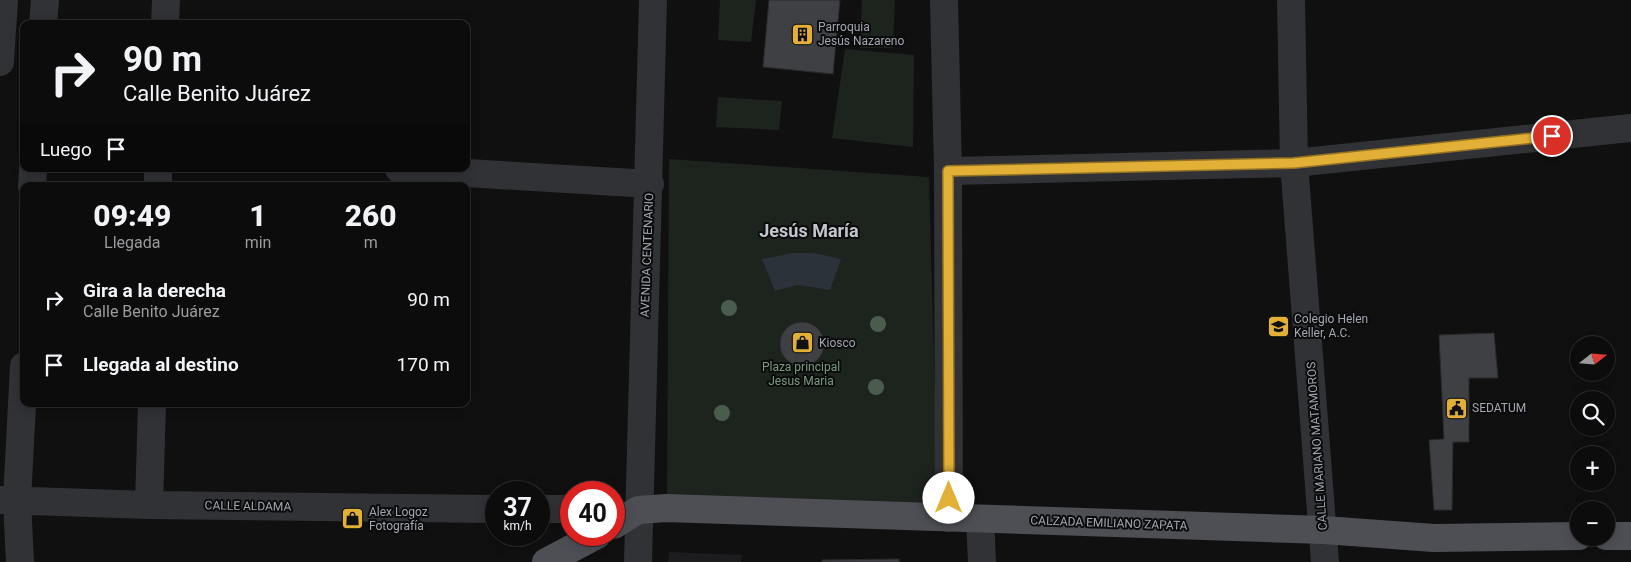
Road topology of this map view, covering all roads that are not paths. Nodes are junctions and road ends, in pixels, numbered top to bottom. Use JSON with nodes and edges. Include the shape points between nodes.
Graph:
{"nodes":[{"id":1,"x":4,"y":0,"type":"edge"},
{"id":2,"x":45,"y":0,"type":"edge"},
{"id":3,"x":166,"y":0,"type":"edge"},
{"id":4,"x":653,"y":0,"type":"edge"},
{"id":5,"x":944,"y":0,"type":"edge"},
{"id":6,"x":1291,"y":0,"type":"edge"},
{"id":7,"x":43,"y":20,"type":"edge"},
{"id":8,"x":165,"y":20,"type":"edge"},
{"id":9,"x":0,"y":62,"type":"edge"},
{"id":10,"x":1631,"y":128,"type":"edge"},
{"id":11,"x":1294,"y":163,"type":"junction"},
{"id":12,"x":948,"y":171,"type":"junction"},
{"id":13,"x":450,"y":172,"type":"edge"},
{"id":14,"x":650,"y":184,"type":"junction"},
{"id":15,"x":20,"y":402,"type":"edge"},
{"id":16,"x":152,"y":407,"type":"edge"},
{"id":17,"x":9,"y":500,"type":"edge"},
{"id":18,"x":149,"y":505,"type":"junction"},
{"id":19,"x":485,"y":509,"type":"edge"},
{"id":20,"x":626,"y":510,"type":"edge"},
{"id":21,"x":949,"y":518,"type":"junction"},
{"id":22,"x":980,"y":520,"type":"junction"},
{"id":23,"x":1324,"y":530,"type":"junction"},
{"id":24,"x":1570,"y":536,"type":"edge"},
{"id":25,"x":1615,"y":536,"type":"edge"},
{"id":26,"x":1631,"y":536,"type":"edge"},
{"id":27,"x":576,"y":546,"type":"edge"},
{"id":28,"x":20,"y":562,"type":"edge"},
{"id":29,"x":546,"y":562,"type":"edge"},
{"id":30,"x":638,"y":562,"type":"edge"},
{"id":31,"x":982,"y":562,"type":"edge"},
{"id":32,"x":1325,"y":562,"type":"edge"}],
"edges":[{"from":1,"to":9,"type":"street"},
{"from":2,"to":7,"type":"street"},
{"from":3,"to":8,"type":"street"},
{"from":4,"to":14,"type":"street","name":"AVENIDA CENTENARIO"},
{"from":5,"to":12,"type":"street"},
{"from":6,"to":11,"type":"street","name":"CALLE MARIANO MATAMOROS"},
{"from":10,"to":11,"type":"street"},
{"from":11,"to":12,"type":"street"},
{"from":11,"to":23,"type":"street","name":"CALLE MARIANO MATAMOROS"},
{"from":12,"to":21,"type":"street"},
{"from":13,"to":14,"type":"street"},
{"from":14,"to":20,"type":"street","name":"AVENIDA CENTENARIO"},
{"from":15,"to":17,"type":"street"},
{"from":16,"to":18,"type":"street"},
{"from":17,"to":18,"type":"street","name":"CALLE ALDAMA"},
{"from":17,"to":28,"type":"street"},
{"from":18,"to":19,"type":"street","name":"CALLE ALDAMA"},
{"from":20,"to":21,"type":"main road","name":"CALZADA EMILIANO ZAPATA","via":[[666,508]]},
{"from":20,"to":30,"type":"street","name":"AVENIDA CENTENARIO"},
{"from":21,"to":22,"type":"main road","name":"CALZADA EMILIANO ZAPATA"},
{"from":22,"to":23,"type":"main road","name":"CALZADA EMILIANO ZAPATA"},
{"from":22,"to":31,"type":"street"},
{"from":23,"to":24,"type":"main road","name":"CALZADA EMILIANO ZAPATA","via":[[1434,538]]},
{"from":23,"to":32,"type":"street","name":"CALLE MARIANO MATAMOROS"},
{"from":25,"to":26,"type":"main road"},
{"from":27,"to":29,"type":"main road"}]}
